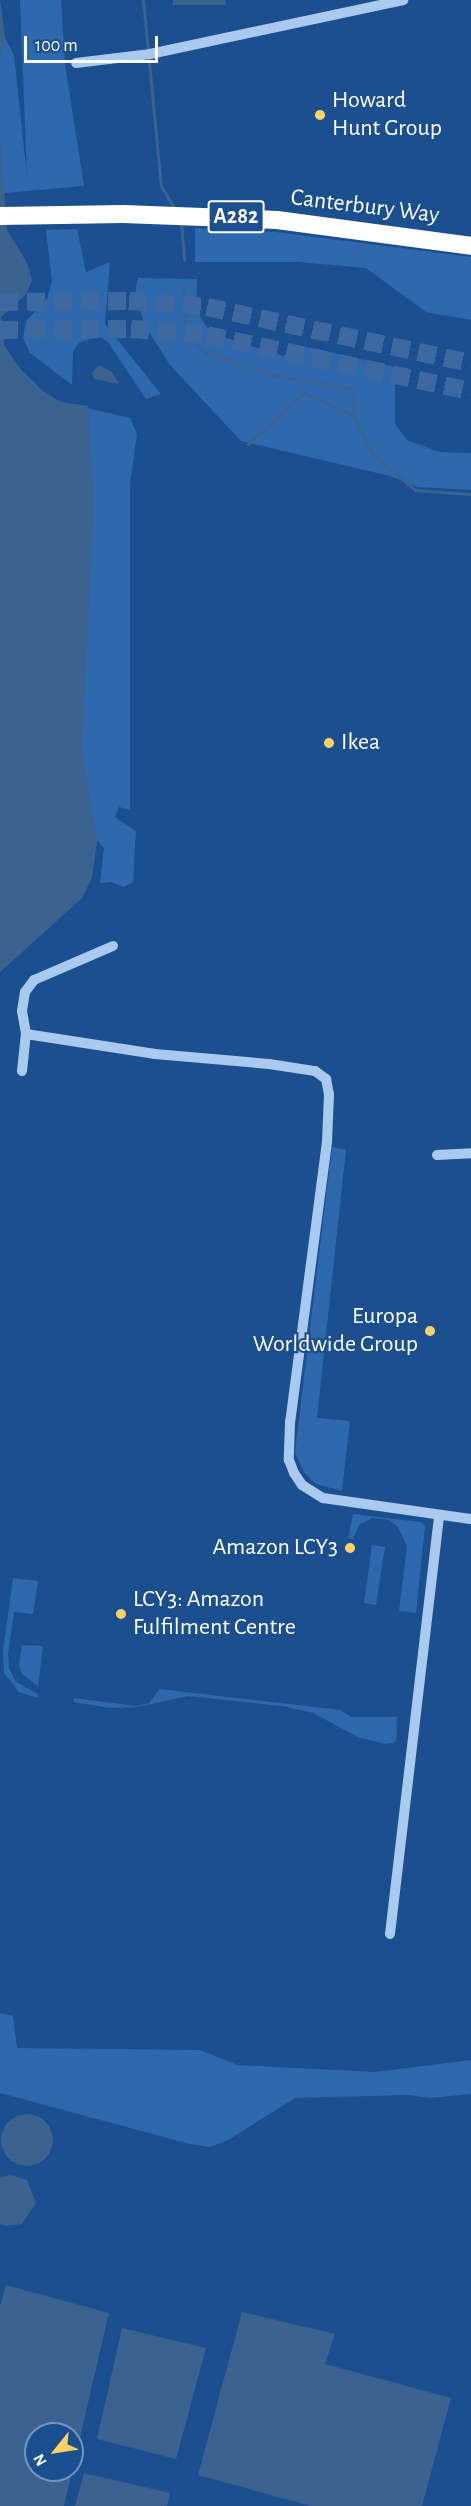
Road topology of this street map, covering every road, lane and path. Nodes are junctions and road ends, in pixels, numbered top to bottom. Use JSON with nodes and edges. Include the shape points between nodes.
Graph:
{"nodes":[{"id":1,"x":403,"y":0,"type":"edge"},
{"id":2,"x":76,"y":63,"type":"dead end"},
{"id":3,"x":0,"y":216,"type":"edge"},
{"id":4,"x":471,"y":246,"type":"edge"},
{"id":5,"x":113,"y":946,"type":"dead end"},
{"id":6,"x":26,"y":1034,"type":"junction"},
{"id":7,"x":22,"y":1071,"type":"dead end"},
{"id":8,"x":471,"y":1153,"type":"edge"},
{"id":9,"x":436,"y":1155,"type":"dead end"},
{"id":10,"x":439,"y":1515,"type":"junction"},
{"id":11,"x":471,"y":1519,"type":"edge"},
{"id":12,"x":390,"y":1935,"type":"dead end"}],
"edges":[{"from":1,"to":2,"type":"street","via":[[145,55]]},
{"from":3,"to":4,"type":"highway","name":"Canterbury Way","number":"A282","via":[[123,214],[277,219]]},
{"from":5,"to":6,"type":"street","via":[[34,981],[25,992],[21,1011]]},
{"from":6,"to":7,"type":"street"},
{"from":6,"to":10,"type":"street","via":[[155,1054],[269,1064],[315,1071],[326,1079],[327,1142],[290,1422],[289,1460],[302,1485],[322,1498]]},
{"from":8,"to":9,"type":"street"},
{"from":10,"to":11,"type":"street"},
{"from":10,"to":12,"type":"street"}]}
